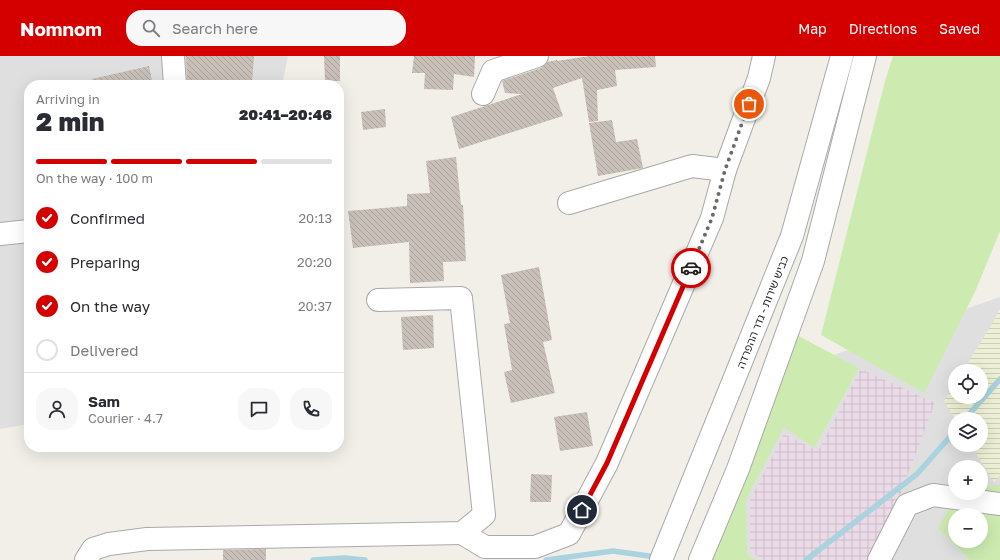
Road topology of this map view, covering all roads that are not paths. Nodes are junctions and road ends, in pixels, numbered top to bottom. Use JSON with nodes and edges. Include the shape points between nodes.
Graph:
{"nodes":[{"id":1,"x":173,"y":56,"type":"edge"},
{"id":2,"x":537,"y":56,"type":"edge"},
{"id":3,"x":764,"y":56,"type":"edge"},
{"id":4,"x":842,"y":56,"type":"edge"},
{"id":5,"x":865,"y":56,"type":"edge"},
{"id":6,"x":175,"y":80,"type":"edge"},
{"id":7,"x":483,"y":94,"type":"dead end"},
{"id":8,"x":725,"y":170,"type":"junction"},
{"id":9,"x":569,"y":203,"type":"dead end"},
{"id":10,"x":24,"y":232,"type":"edge"},
{"id":11,"x":0,"y":234,"type":"edge"},
{"id":12,"x":378,"y":300,"type":"dead end"},
{"id":13,"x":1000,"y":504,"type":"edge"},
{"id":14,"x":462,"y":533,"type":"junction"},
{"id":15,"x":86,"y":560,"type":"edge"},
{"id":16,"x":661,"y":560,"type":"edge"},
{"id":17,"x":700,"y":560,"type":"edge"},
{"id":18,"x":879,"y":560,"type":"edge"}],
"edges":[{"from":1,"to":6,"type":"street"},
{"from":2,"to":7,"type":"street","via":[[493,71]]},
{"from":3,"to":8,"type":"street","via":[[759,78]]},
{"from":4,"to":16,"type":"street","name":"כביש שירות - גדר ההפרדה","via":[[792,236]]},
{"from":5,"to":17,"type":"street","via":[[812,261],[738,469]]},
{"from":8,"to":9,"type":"street","via":[[692,166]]},
{"from":8,"to":14,"type":"street","via":[[712,218],[607,463],[569,534],[535,547],[485,547]]},
{"from":10,"to":11,"type":"street"},
{"from":12,"to":14,"type":"street","via":[[461,298],[484,515]]},
{"from":13,"to":18,"type":"street","via":[[933,495],[907,505]]},
{"from":14,"to":15,"type":"street","via":[[146,539],[93,549]]}]}
